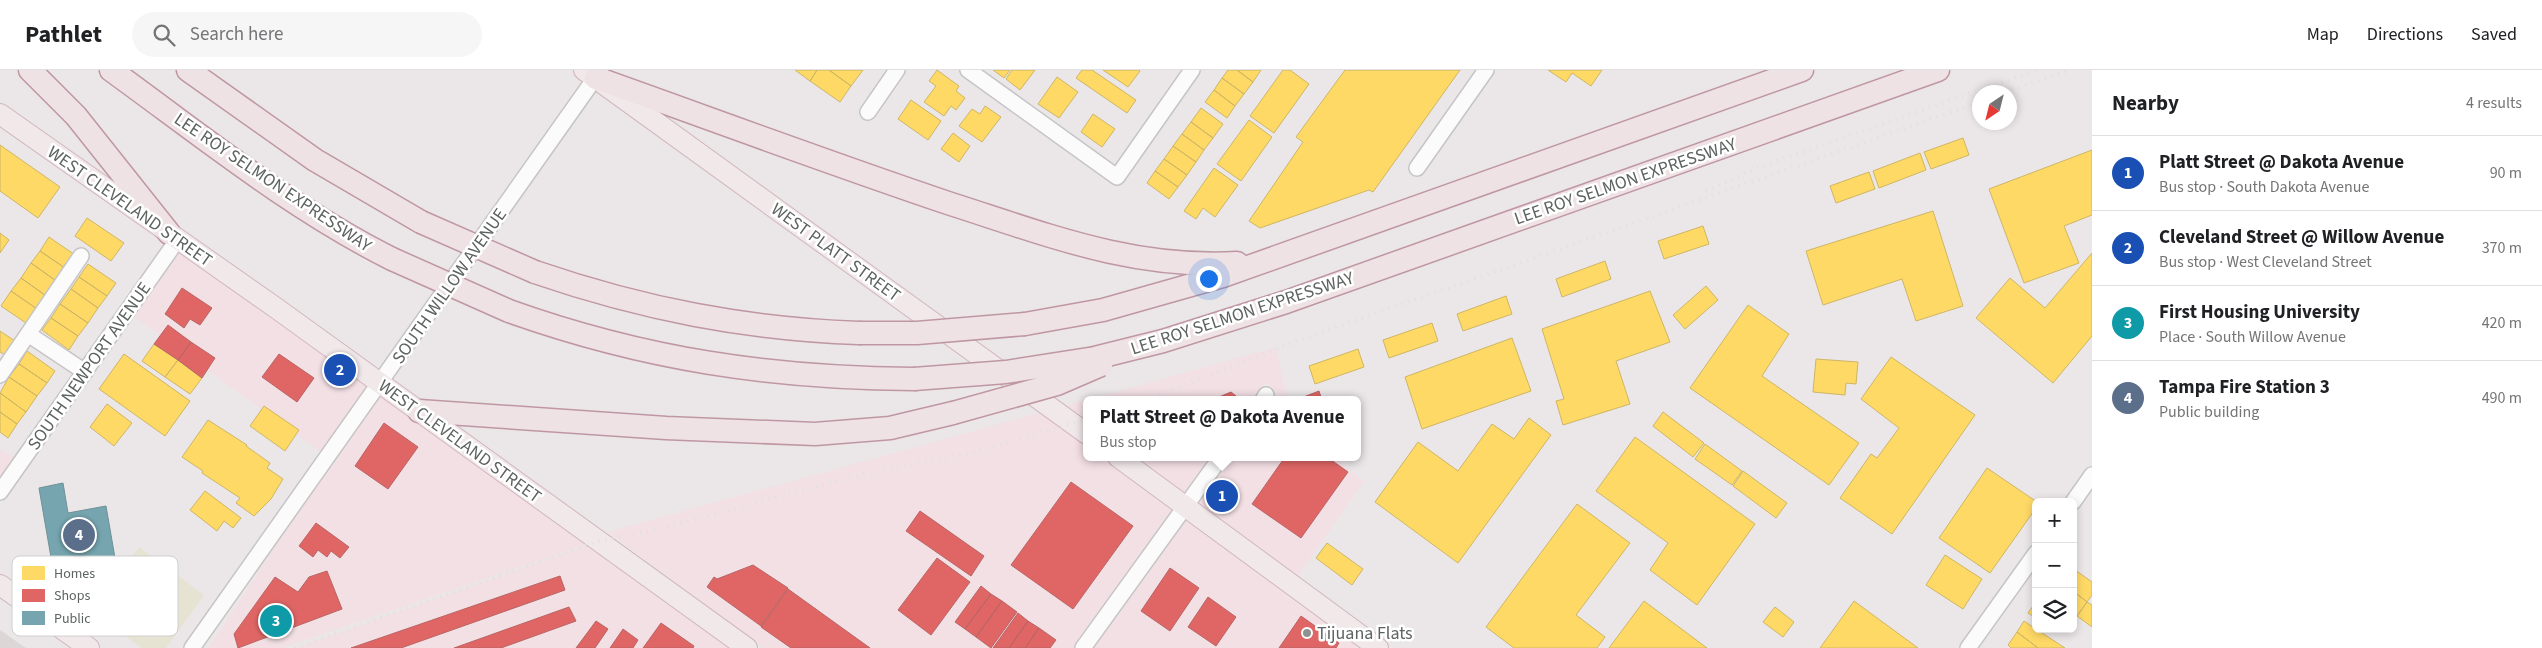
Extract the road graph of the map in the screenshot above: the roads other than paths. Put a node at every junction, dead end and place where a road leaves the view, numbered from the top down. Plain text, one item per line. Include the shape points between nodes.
1 (30, 70) edge
2 (111, 70) edge
3 (188, 70) edge
4 (898, 70) edge
5 (968, 70) edge
6 (1192, 70) edge
7 (1486, 70) edge
8 (1802, 70) edge
9 (1938, 70) edge
10 (594, 73) edge
11 (868, 112) dead end
12 (0, 114) edge
13 (1417, 168) dead end
14 (174, 236) junction
15 (81, 256) dead end
16 (1260, 262) junction
17 (28, 334) junction
18 (1099, 361) junction
19 (85, 372) junction
20 (0, 375) edge
21 (381, 383) junction
22 (419, 411) junction
23 (1083, 431) edge
24 (1123, 461) edge
25 (1218, 461) edge
26 (2089, 484) edge
27 (0, 492) edge
28 (2077, 498) edge
29 (1184, 507) junction
30 (2032, 559) edge
31 (0, 585) edge
32 (12, 593) edge
33 (72, 636) edge
34 (1371, 646) edge
35 (89, 648) edge
36 (192, 648) edge
37 (747, 648) edge
38 (1083, 648) edge
39 (1968, 648) edge

1 - 14 highway via 76,116
2 - 18 highway, LEE ROY SELMON EXPRESSWAY, bridge via 346,235 509,311 572,332 698,363 812,376 914,378
3 - 16 highway, bridge via 316,160 421,222 535,272 682,314 770,327 859,333 916,333 1025,324 1137,301
4 - 11 street
5 - 6 street via 1117,177
7 - 13 street
8 - 16 highway
9 - 18 highway, LEE ROY SELMON EXPRESSWAY via 1286,302
10 - 16 highway via 897,186 1086,247 1170,262
10 - 21 street, SOUTH WILLOW AVENUE
10 - 23 main road, WEST PLATT STREET
12 - 14 main road, WEST CLEVELAND STREET
14 - 19 street, SOUTH NEWPORT AVENUE
14 - 21 main road, WEST CLEVELAND STREET
15 - 17 street
17 - 19 street
17 - 20 street
18 - 22 highway, bridge via 1057,384 953,413 890,428 815,434 666,428
19 - 27 street, SOUTH NEWPORT AVENUE
21 - 22 main road, WEST CLEVELAND STREET
21 - 36 street, SOUTH WILLOW AVENUE
22 - 37 main road, WEST CLEVELAND STREET
24 - 29 main road
25 - 29 street
26 - 28 street
29 - 34 main road
29 - 38 street
30 - 39 street
31 - 32 main road
33 - 35 main road

